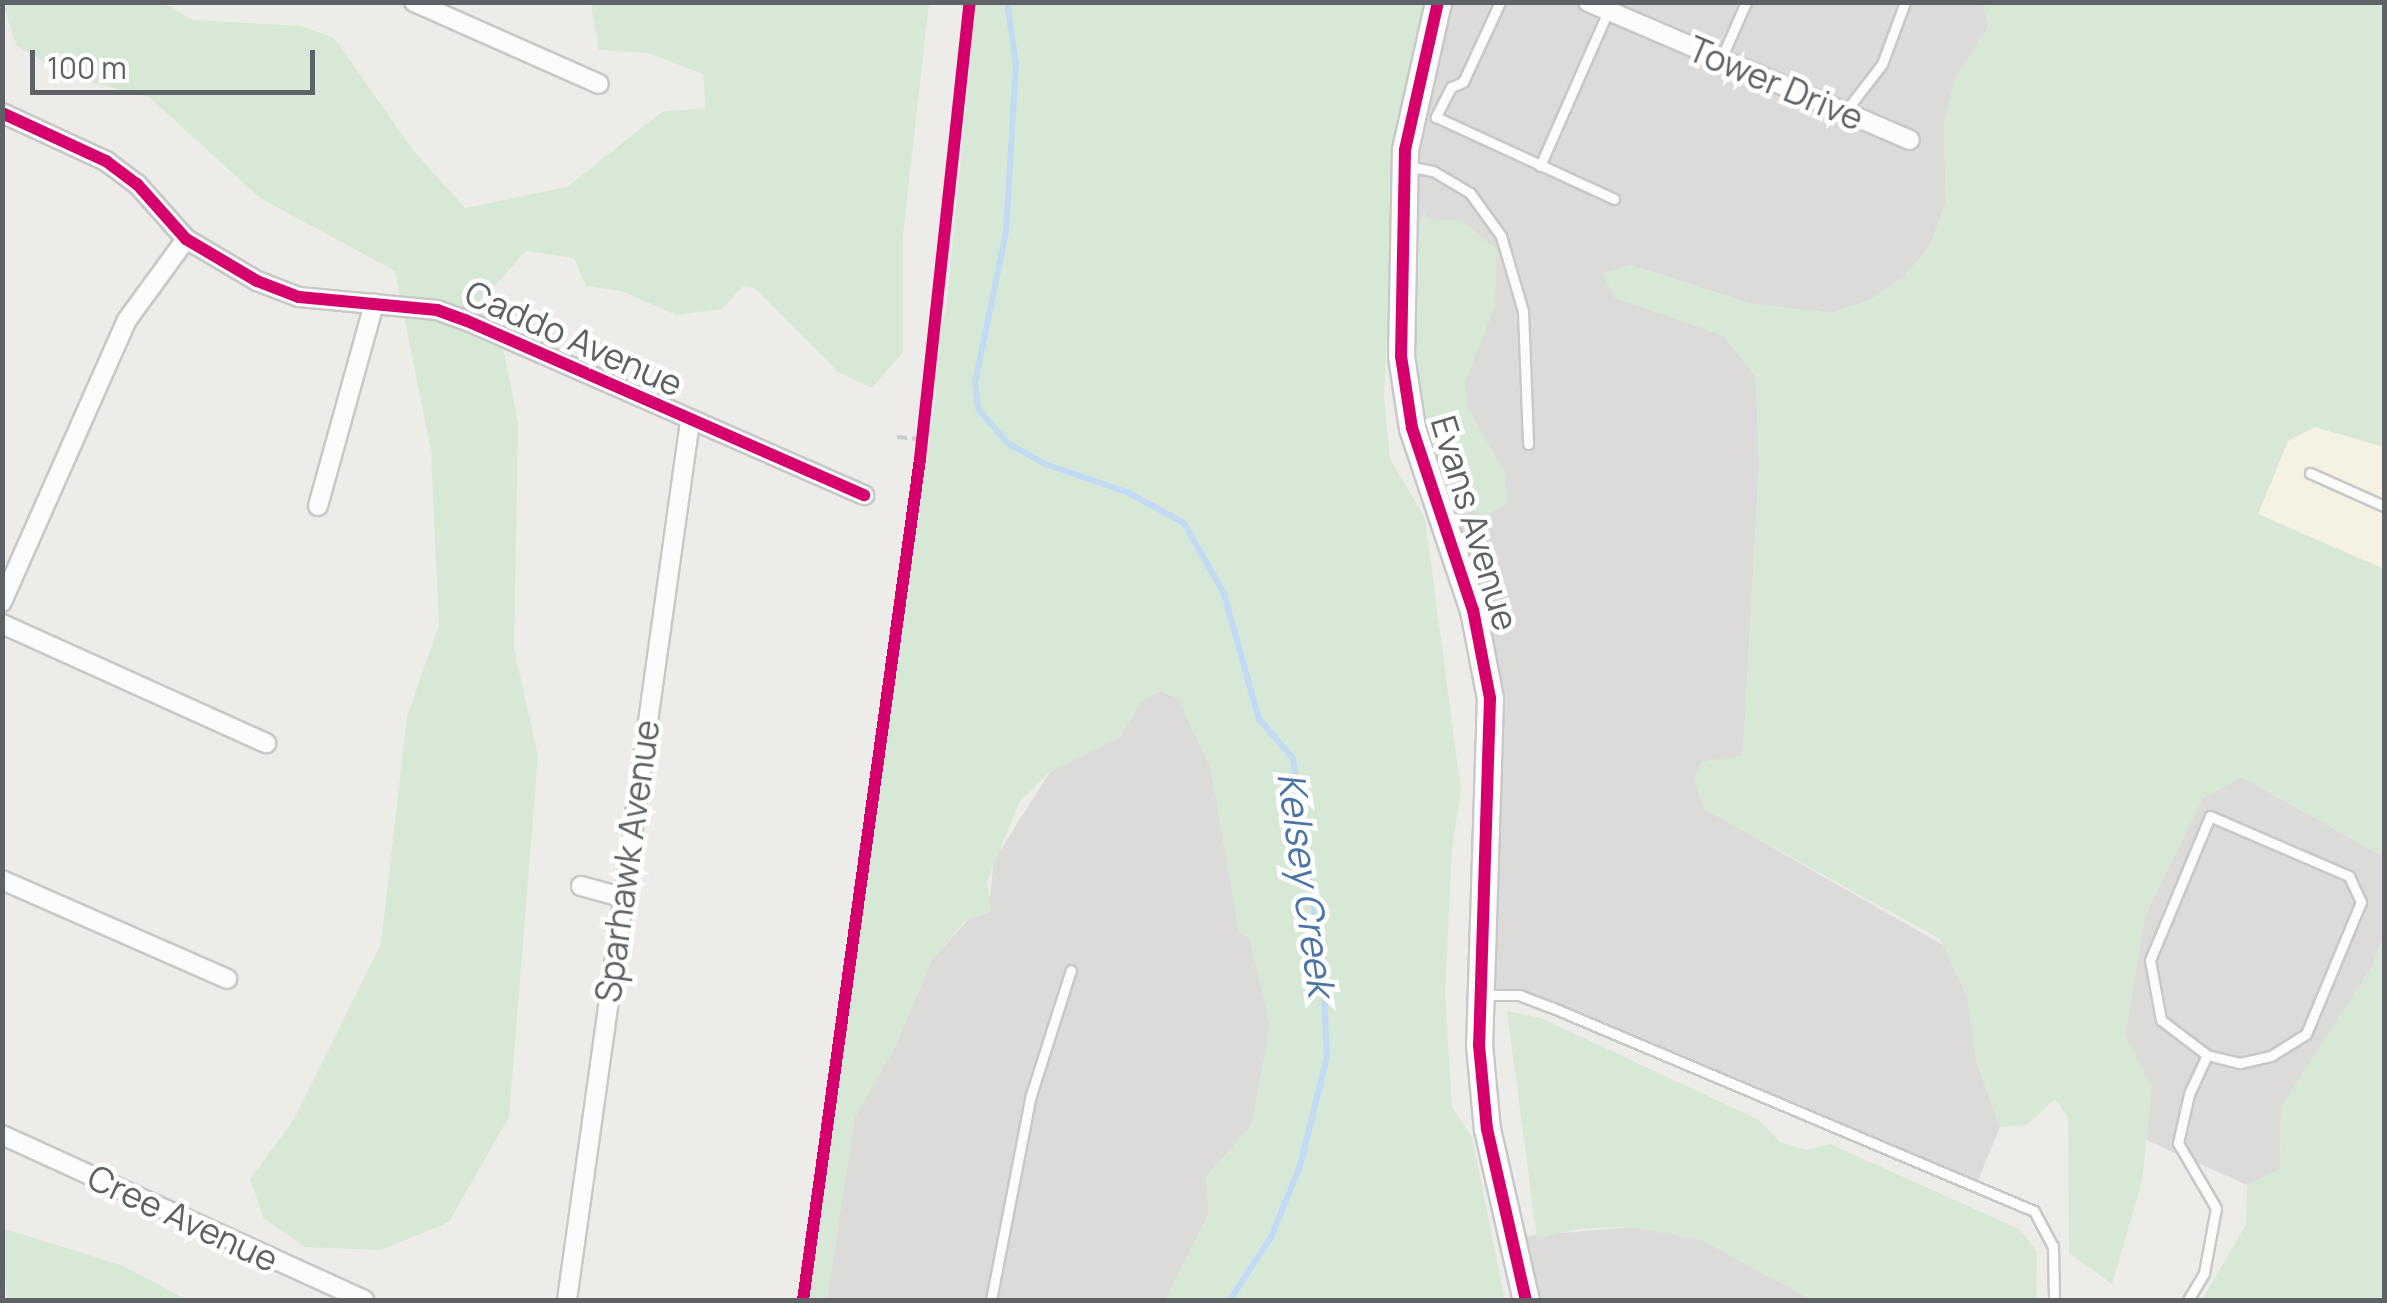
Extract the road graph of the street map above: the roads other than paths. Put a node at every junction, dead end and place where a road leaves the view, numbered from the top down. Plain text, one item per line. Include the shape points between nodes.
1 (414, 2) edge
2 (1438, 2) edge
3 (1500, 2) edge
4 (1588, 2) edge
5 (1746, 2) edge
6 (1905, 2) edge
7 (1608, 11) junction
8 (1721, 59) junction
9 (599, 84) dead end
10 (1845, 112) junction
11 (2, 113) edge
12 (1910, 140) dead end
13 (1404, 165) junction
14 (1540, 166) junction
15 (1614, 199) dead end
16 (186, 239) junction
17 (374, 304) junction
18 (690, 422) junction
19 (1528, 444) dead end
20 (2310, 473) dead end
21 (864, 495) dead end
22 (318, 506) dead end
23 (2384, 506) edge
24 (2, 602) edge
25 (2, 624) edge
26 (266, 744) dead end
27 (2, 880) edge
28 (581, 886) dead end
29 (621, 897) junction
30 (1071, 970) dead end
31 (227, 979) dead end
32 (1479, 995) junction
33 (2207, 1055) junction
34 (2, 1136) edge
35 (364, 1300) edge
36 (567, 1300) edge
37 (991, 1300) edge
38 (1526, 1300) edge
39 (2054, 1300) edge
40 (2188, 1300) edge

1 - 9 street
2 - 13 street, Evans Avenue via 1414,90
3 - 14 lane via 1463,82 1452,87 1436,117
4 - 7 street, Tower Drive
5 - 8 lane
6 - 10 lane via 1882,64
7 - 8 street, Tower Drive
7 - 14 lane
8 - 10 street, Tower Drive
10 - 12 street, Tower Drive
11 - 16 street, Caddo Avenue via 106,161 138,184
13 - 19 lane via 1470,193 1501,236 1522,310
13 - 32 street, Evans Avenue via 1404,390 1472,610 1490,698 1493,763
14 - 15 lane
16 - 17 street, Caddo Avenue via 244,275 299,296
16 - 24 street via 128,320
17 - 18 street, Caddo Avenue via 465,320
17 - 22 street
18 - 21 street, Caddo Avenue
18 - 29 street, Sparhawk Avenue
20 - 23 lane
25 - 26 street
27 - 31 street
28 - 29 street
29 - 36 street, Sparhawk Avenue
30 - 37 lane via 1032,1094
32 - 38 street, Evans Avenue via 1487,1128
32 - 39 lane via 1535,1001 2034,1211 2054,1246
33 - 33 lane via 2240,1063 2271,1056 2306,1034 2362,902 2349,876 2210,816 2150,960 2160,1020
33 - 40 lane via 2179,1120 2178,1143 2216,1208 2204,1273
34 - 35 street, Cree Avenue

